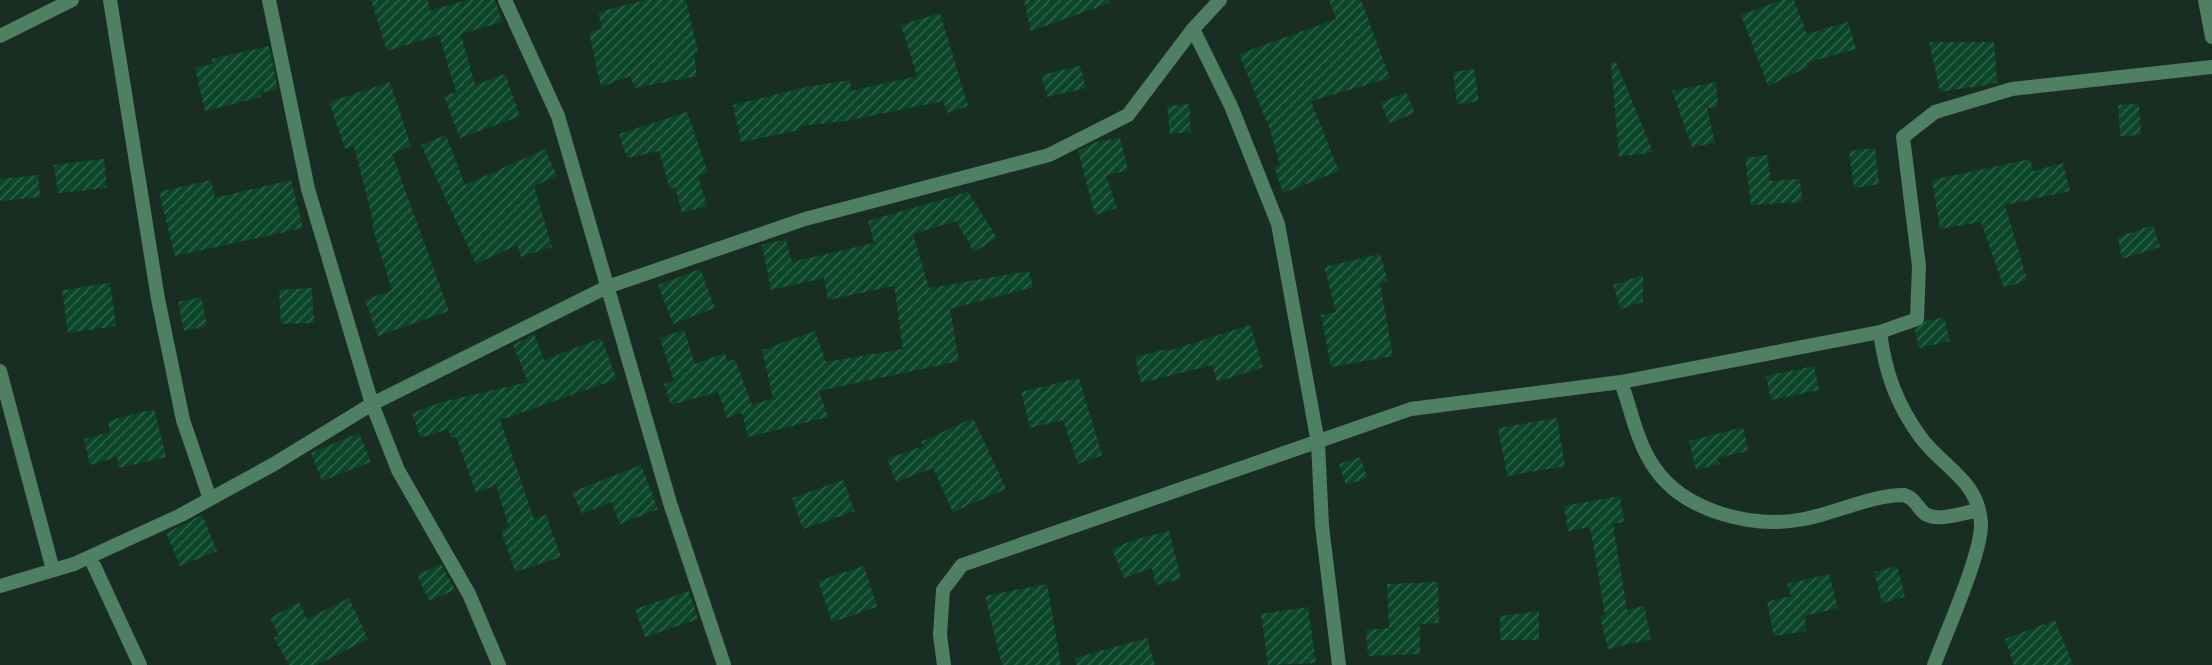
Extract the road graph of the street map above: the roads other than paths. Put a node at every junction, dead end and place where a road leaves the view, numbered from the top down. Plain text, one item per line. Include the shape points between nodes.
1 (72, 0) edge
2 (110, 0) edge
3 (269, 0) edge
4 (505, 0) edge
5 (2204, 0) edge
6 (1218, 1) edge
7 (1193, 29) junction
8 (0, 37) edge
9 (2212, 37) edge
10 (2212, 68) edge
11 (607, 287) junction
12 (1880, 332) junction
13 (0, 371) edge
14 (1621, 382) junction
15 (372, 404) junction
16 (1318, 443) junction
17 (210, 499) junction
18 (1979, 510) junction
19 (90, 557) junction
20 (52, 570) junction
21 (0, 586) edge
22 (139, 665) edge
23 (499, 665) edge
24 (724, 665) edge
25 (944, 665) edge
26 (1339, 665) edge
27 (1934, 665) edge

1 - 8 street
2 - 17 street via 161,312 183,420
3 - 15 street via 308,189
4 - 11 street via 558,116
5 - 9 street
6 - 7 street
7 - 11 street via 1128,116 1049,155 805,219
7 - 16 street via 1231,106 1278,224
10 - 12 street via 2012,89 1935,112 1903,137 1919,265 1917,319
11 - 15 street
11 - 24 street via 670,503
12 - 14 street
12 - 18 street via 1888,378 1909,422 1942,461 1963,477
13 - 20 street
14 - 16 street via 1411,410
14 - 18 street via 1653,466 1676,492 1702,507 1748,519 1802,520 1904,495 1932,517
15 - 17 street
15 - 23 street via 398,470 469,594
16 - 25 street via 962,565 943,590 940,635
16 - 26 street via 1322,526
17 - 19 street
18 - 27 street via 1979,542
19 - 20 street
19 - 22 street
20 - 21 street

